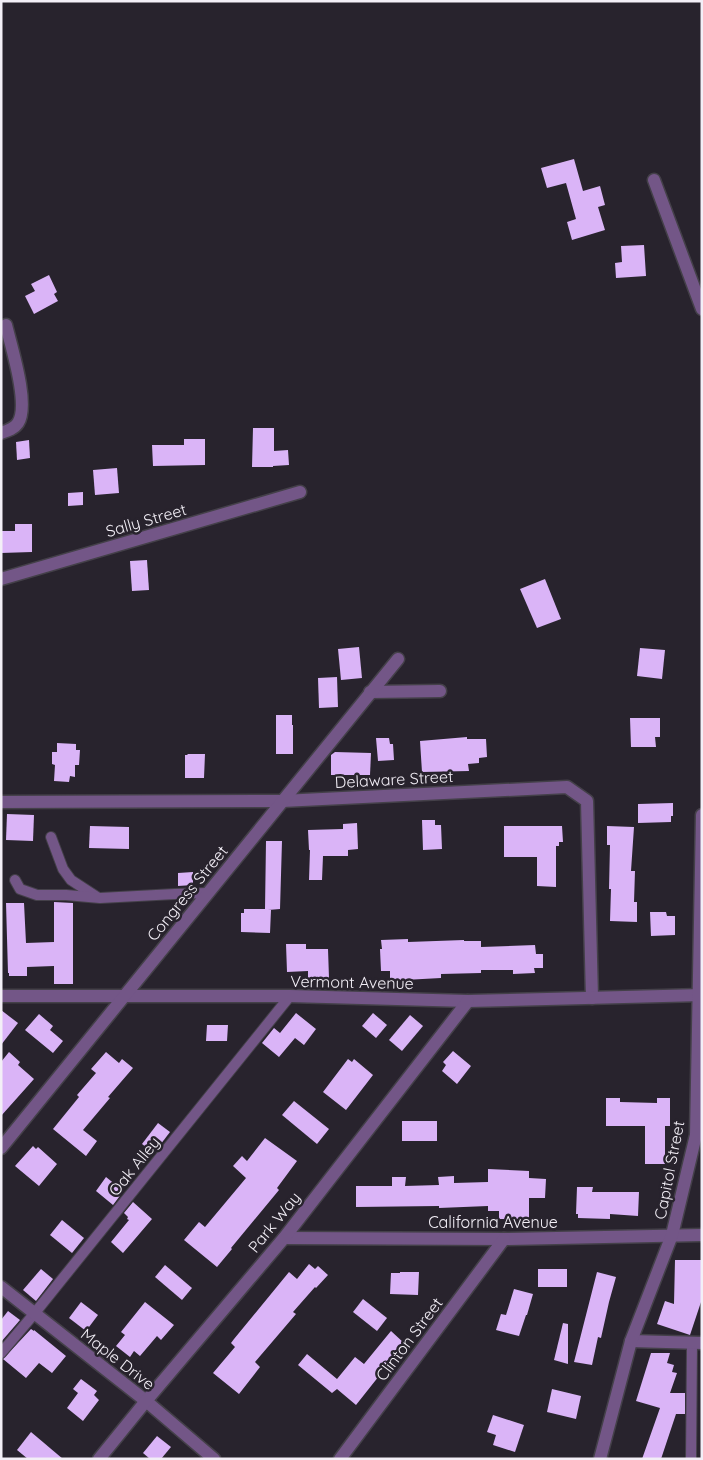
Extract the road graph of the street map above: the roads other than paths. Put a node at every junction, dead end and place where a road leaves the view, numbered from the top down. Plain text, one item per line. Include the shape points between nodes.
1 (654, 180) dead end
2 (702, 309) edge
3 (6, 325) dead end
4 (1, 433) edge
5 (300, 492) dead end
6 (1, 579) edge
7 (398, 659) dead end
8 (440, 691) dead end
9 (370, 692) junction
10 (282, 801) junction
11 (1, 802) edge
12 (702, 815) edge
13 (51, 837) dead end
14 (15, 880) dead end
15 (207, 894) junction
16 (98, 898) junction
17 (700, 995) edge
18 (1, 996) edge
19 (124, 996) junction
20 (290, 996) junction
21 (592, 998) junction
22 (468, 1001) junction
23 (1, 1148) edge
24 (672, 1235) junction
25 (702, 1235) edge
26 (284, 1238) junction
27 (504, 1239) junction
28 (1, 1287) edge
29 (34, 1314) junction
30 (631, 1341) junction
31 (697, 1343) edge
32 (1, 1353) edge
33 (146, 1401) junction
34 (99, 1459) edge
35 (214, 1459) edge
36 (340, 1459) edge
37 (600, 1459) edge
38 (691, 1459) edge

1 - 2 street
3 - 4 street via 21,391 22,410 18,423
5 - 6 street, Sally Street
7 - 9 street, Congress Street
8 - 9 street
9 - 10 street, Congress Street
10 - 11 street, Delaware Street
10 - 15 street, Congress Street
10 - 21 street, Delaware Street via 567,787 588,802
12 - 17 street, Capitol Street
13 - 16 lane via 63,869 71,880
14 - 16 lane via 20,889 37,895
15 - 16 lane
15 - 19 street, Congress Street
17 - 21 street, Vermont Avenue
17 - 24 street, Capitol Street via 696,1135
18 - 19 street, Vermont Avenue
19 - 20 street, Vermont Avenue
19 - 23 street, Congress Street
20 - 22 street, Vermont Avenue
20 - 29 lane, Oak Alley
21 - 22 street, Vermont Avenue
22 - 26 street, Park Way
24 - 25 street, California Avenue
24 - 27 street, California Avenue
24 - 30 street, Capitol Street
26 - 27 street, California Avenue
26 - 33 street, Park Way
27 - 36 street, Clinton Street
28 - 29 street, Maple Drive
29 - 32 lane, Oak Alley
29 - 33 street, Maple Drive
30 - 31 street
30 - 37 street, Capitol Street
31 - 38 lane
33 - 34 street, Park Way
33 - 35 street, Maple Drive

